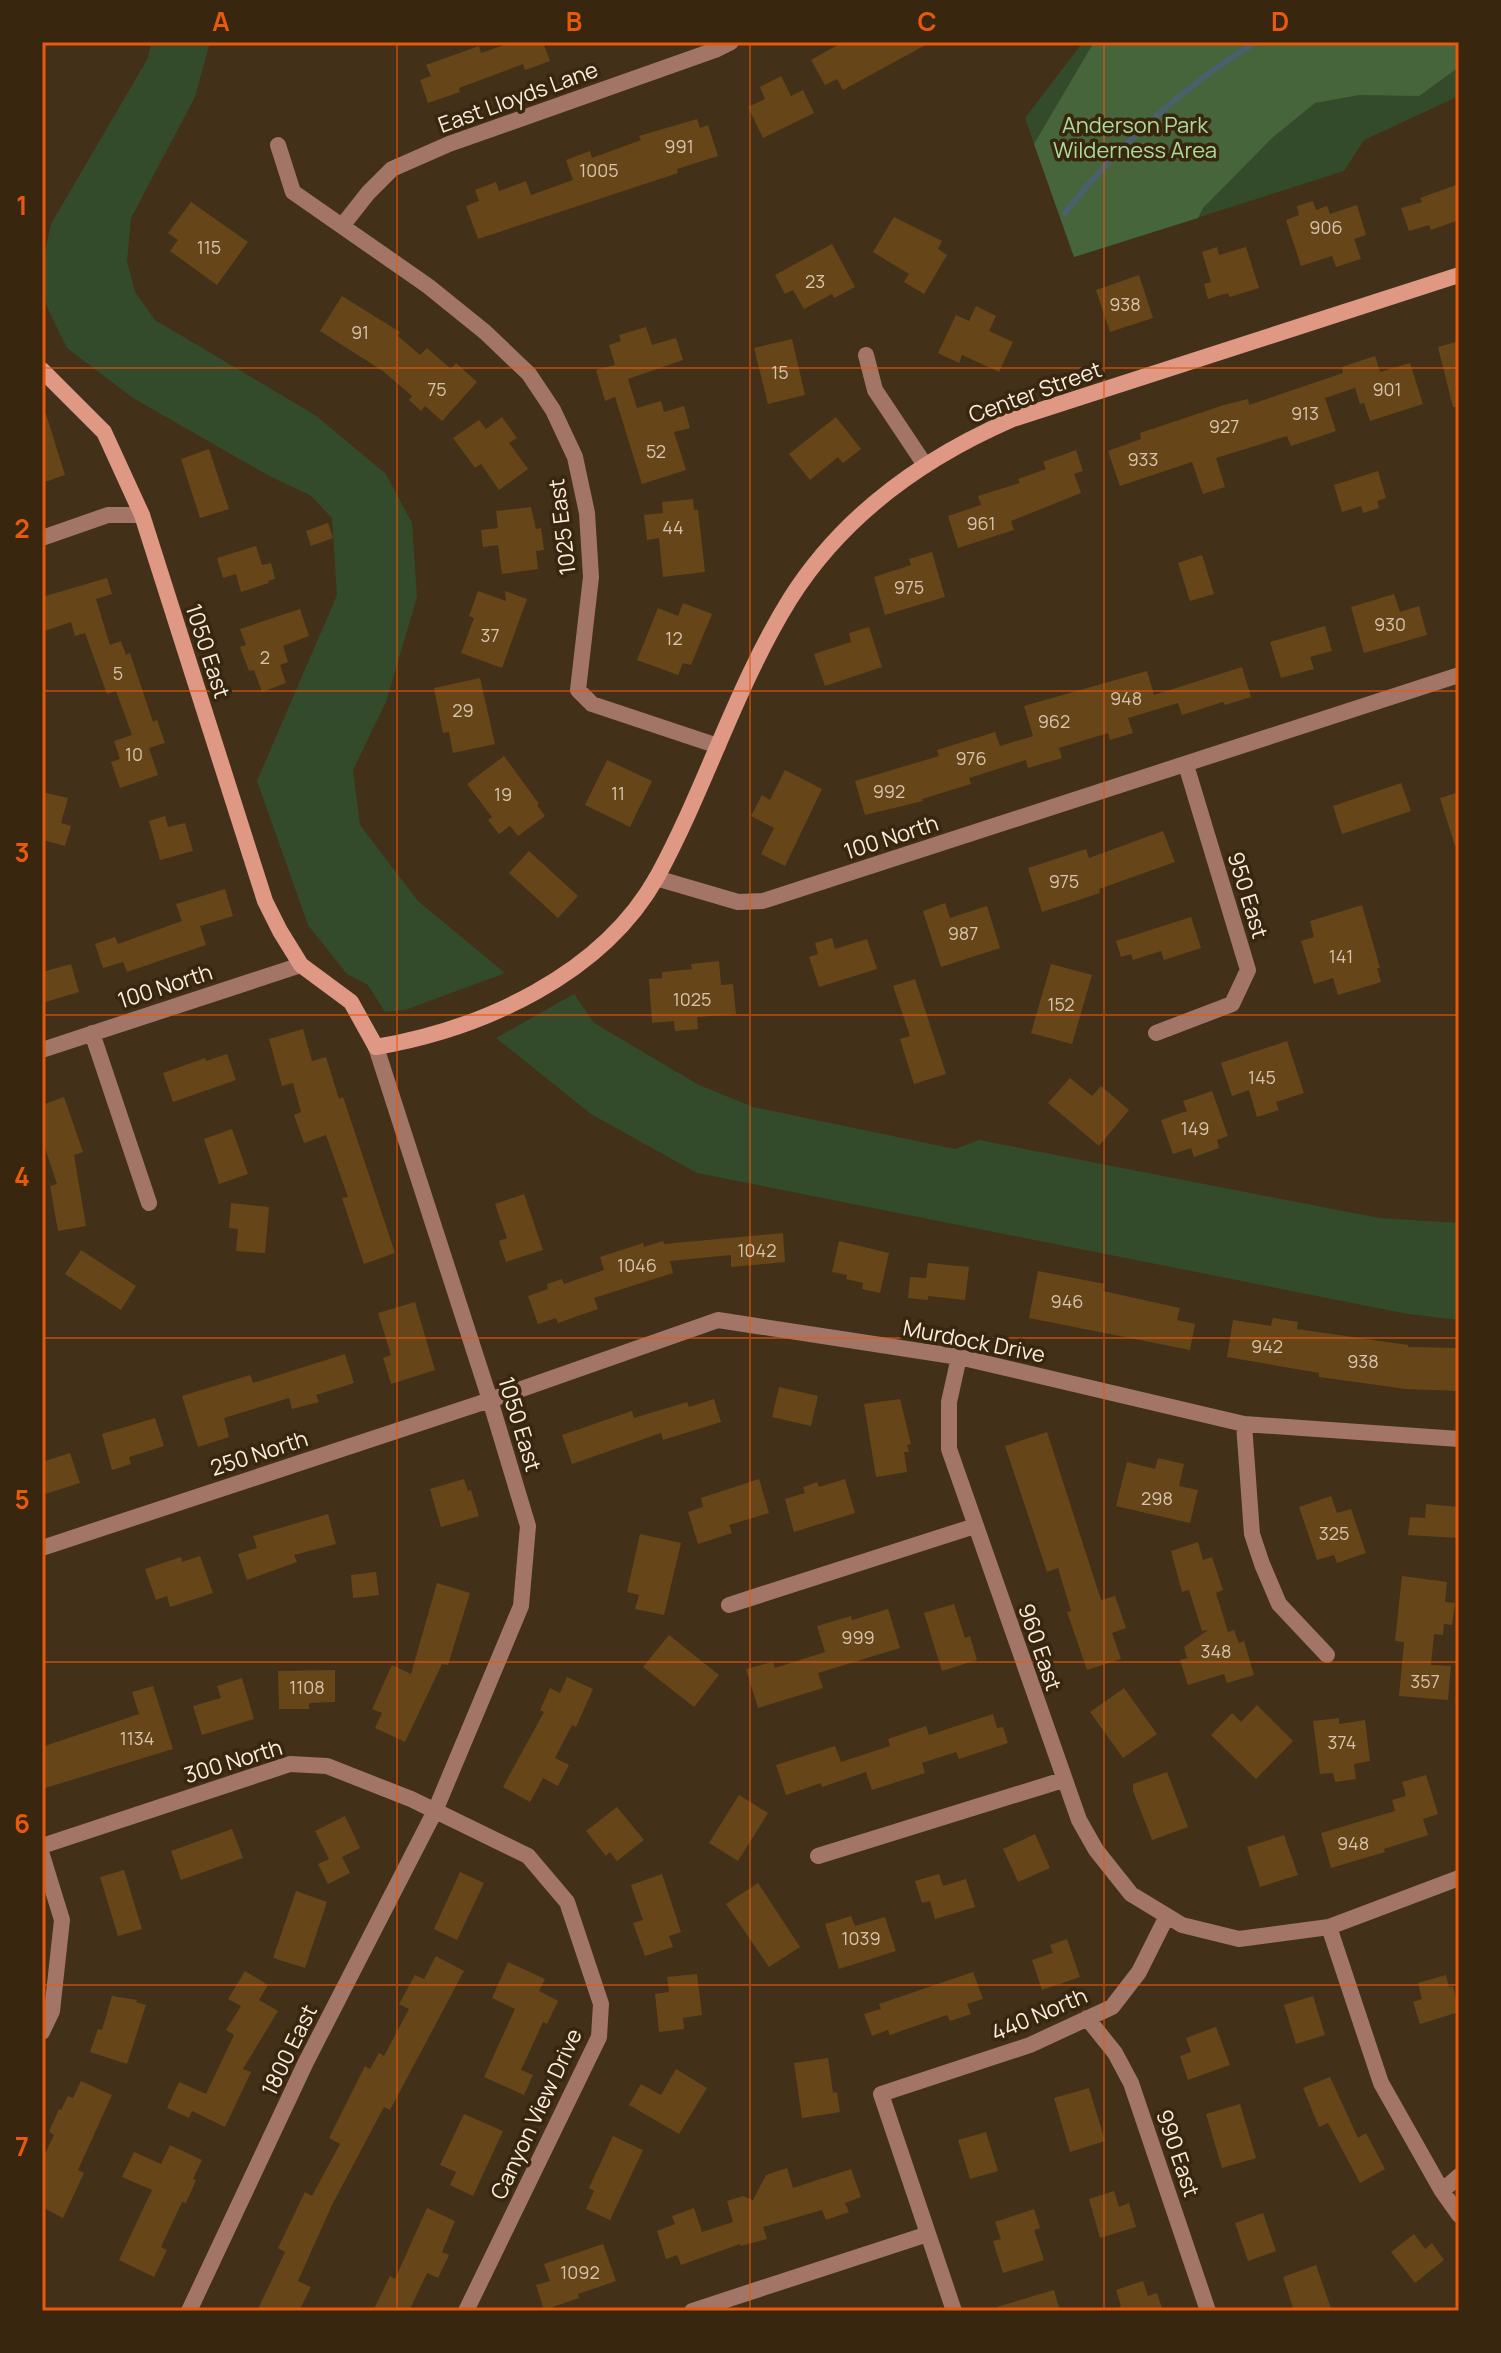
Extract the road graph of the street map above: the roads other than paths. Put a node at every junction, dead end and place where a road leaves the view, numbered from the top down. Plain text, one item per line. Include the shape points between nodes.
1 (731, 42) edge
2 (713, 46) edge
3 (278, 145) dead end
4 (342, 226) junction
5 (1459, 275) edge
6 (866, 355) dead end
7 (42, 370) edge
8 (925, 465) junction
9 (142, 515) junction
10 (42, 538) edge
11 (1459, 675) edge
12 (718, 746) junction
13 (1186, 765) junction
14 (656, 878) junction
15 (301, 965) junction
16 (92, 1033) junction
17 (1156, 1033) dead end
18 (376, 1047) junction
19 (42, 1050) edge
20 (149, 1203) dead end
21 (959, 1357) junction
22 (490, 1400) junction
23 (1244, 1424) junction
24 (1459, 1439) edge
25 (975, 1526) junction
26 (42, 1548) edge
27 (729, 1605) dead end
28 (1327, 1655) dead end
29 (1063, 1780) junction
30 (435, 1811) junction
31 (42, 1846) edge
32 (42, 1855) edge
33 (818, 1856) dead end
34 (1459, 1878) edge
35 (1167, 1916) junction
36 (1329, 1927) junction
37 (1087, 2018) junction
38 (42, 2032) edge
39 (1459, 2176) edge
40 (1442, 2191) junction
41 (1459, 2215) edge
42 (928, 2234) junction
43 (698, 2310) edge
44 (189, 2311) edge
45 (466, 2311) edge
46 (954, 2311) edge
47 (1208, 2311) edge

1 - 2 street, East Lloyds Lane
2 - 4 street, East Lloyds Lane via 392,169
3 - 4 street, 1025 East via 293,192
4 - 12 street, 1025 East via 485,332 529,374 553,410 575,457 587,513 591,577 578,690 592,704
5 - 8 street, Center Street via 1013,419
6 - 8 street via 875,390
7 - 9 street, 1050 East via 104,432
8 - 12 street, Center Street via 864,510 809,573 759,653
9 - 10 street via 108,515
9 - 15 street, 1050 East via 265,901
11 - 13 street, 100 North
12 - 14 street, Center Street
13 - 14 street, 100 North via 763,901 738,902
13 - 17 street, 950 East via 1248,970 1232,1004
14 - 18 street via 617,930 559,978 494,1013
15 - 16 street, 100 North
15 - 18 street via 351,1002
16 - 19 street, 100 North
16 - 20 street
18 - 22 street, 1050 East
21 - 22 street, Murdock Drive via 718,1320
21 - 23 street, Murdock Drive
21 - 25 street, 960 East via 949,1402 949,1449
22 - 26 street, 250 North
22 - 30 street, 1050 East via 528,1526 521,1606
23 - 24 street, Murdock Drive
23 - 28 street via 1250,1521 1262,1564 1279,1604
25 - 27 street
25 - 29 street, 960 East
29 - 33 street
29 - 35 street, 960 East via 1096,1850 1131,1894
30 - 31 street, 300 North via 327,1766 290,1764
30 - 44 street, 1800 East via 306,2062
30 - 45 street, Canyon View Drive via 528,1856 567,1902 601,2004 599,2037
32 - 38 street via 62,1920 52,2011
34 - 36 street, 960 East
35 - 36 street, 960 East via 1182,1925 1239,1939
35 - 37 street, 440 North via 1139,1972 1112,2007
36 - 40 street via 1381,2083
37 - 42 street, 440 North via 1030,2045 881,2094
37 - 47 street, 990 East via 1131,2083
39 - 40 street
40 - 41 street
42 - 43 street
42 - 46 street

